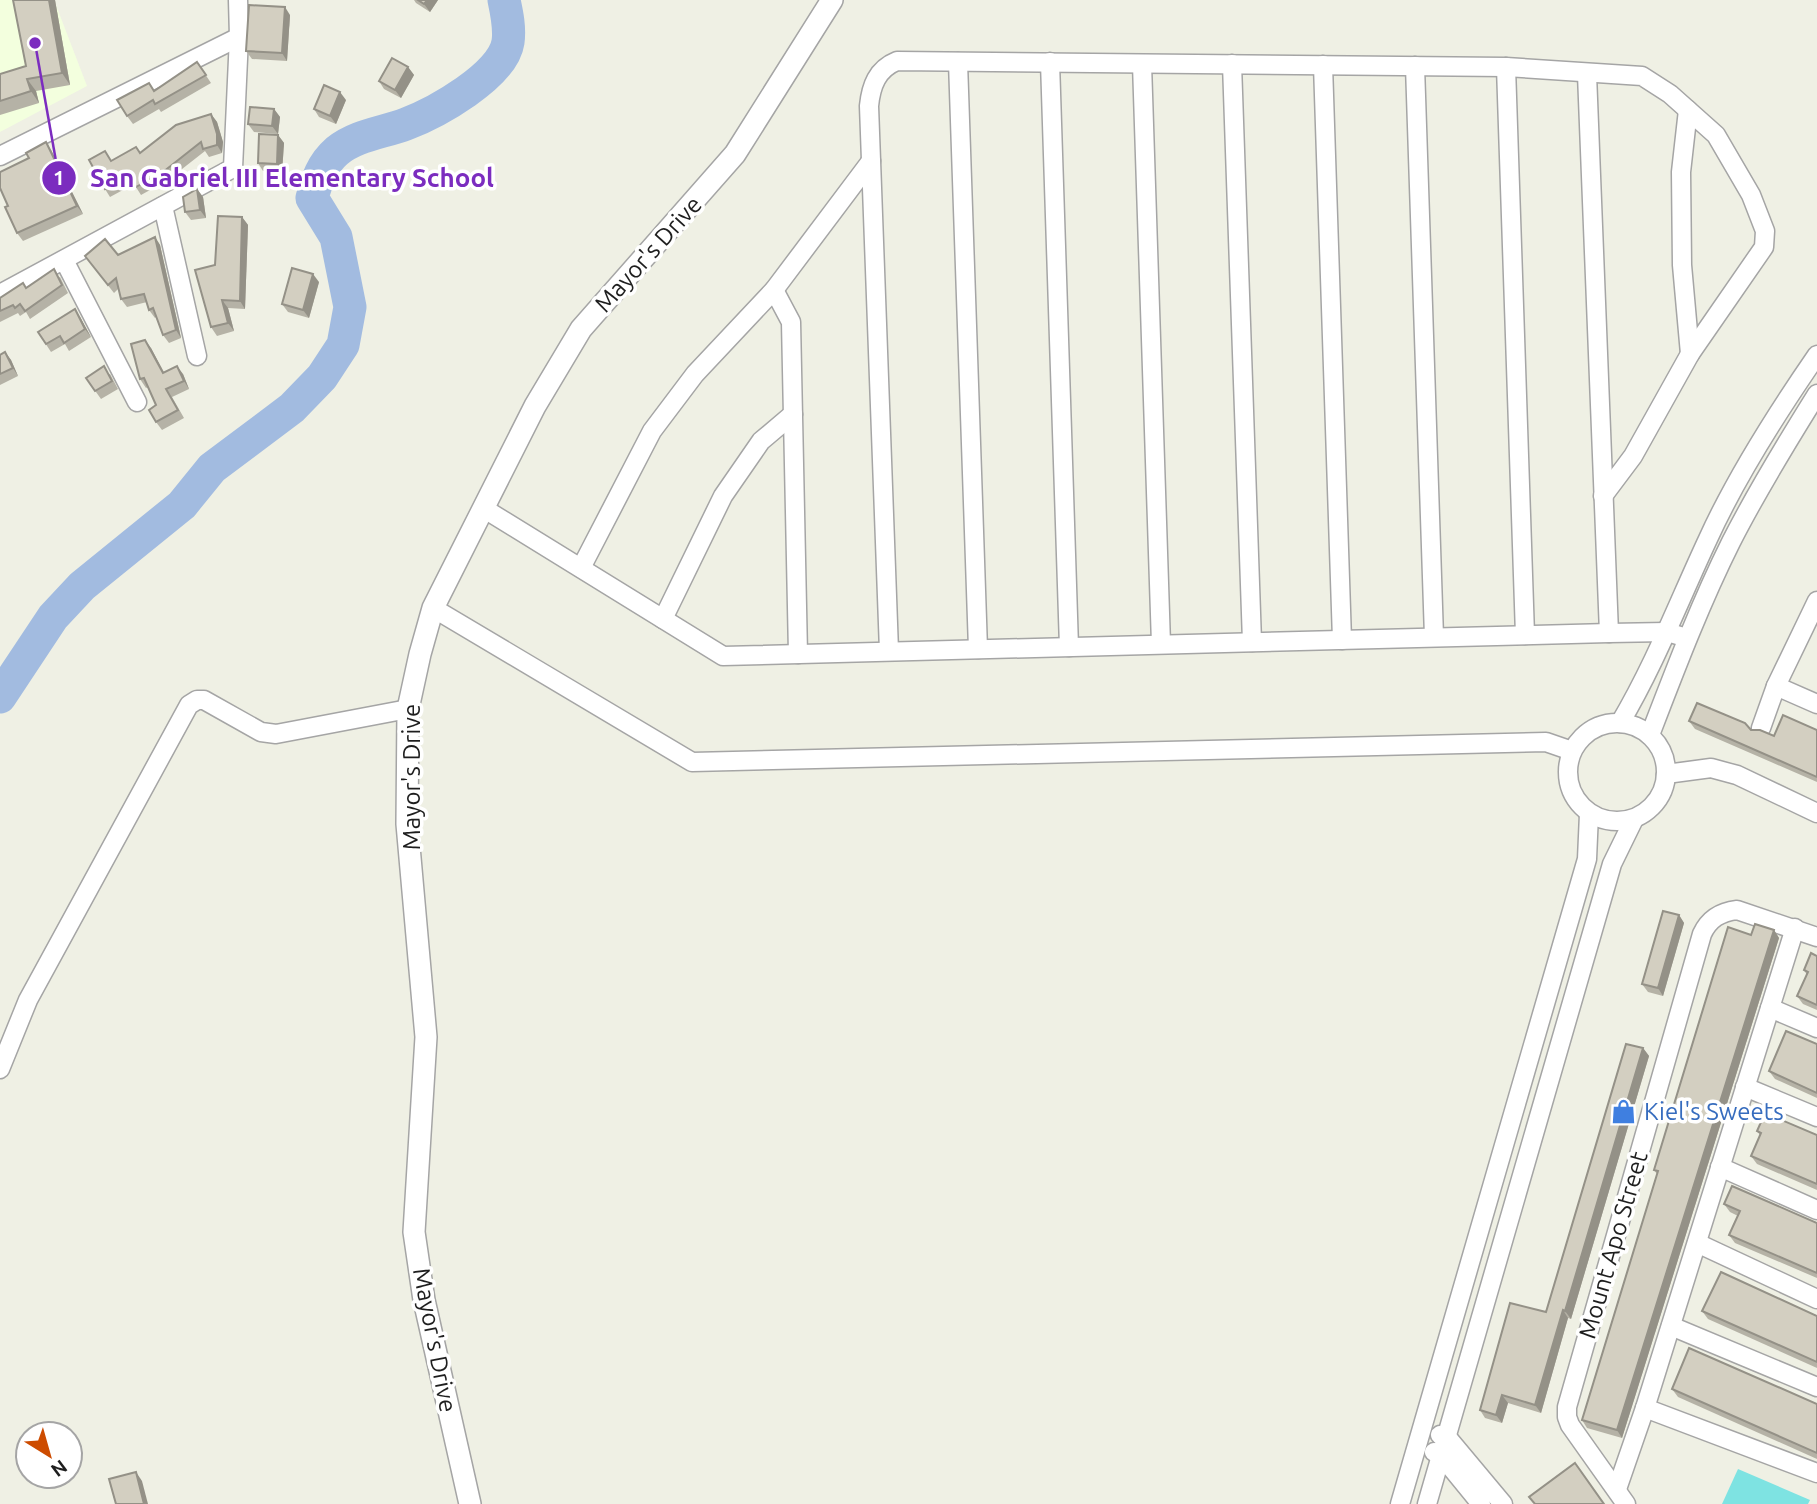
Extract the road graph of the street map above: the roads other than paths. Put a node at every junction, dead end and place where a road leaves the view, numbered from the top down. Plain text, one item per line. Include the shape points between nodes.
1 (239, 0) edge
2 (832, 0) edge
3 (239, 37) junction
4 (958, 62) junction
5 (1050, 62) junction
6 (1142, 64) junction
7 (1232, 64) junction
8 (1323, 65) junction
9 (1415, 66) junction
10 (1506, 67) junction
11 (1587, 74) junction
12 (1688, 110) junction
13 (0, 156) edge
14 (871, 161) junction
15 (163, 206) junction
16 (64, 260) junction
17 (774, 290) junction
18 (0, 294) edge
19 (1690, 354) junction
20 (1817, 355) edge
21 (197, 356) dead end
22 (1817, 394) edge
23 (137, 402) dead end
24 (793, 414) junction
25 (1604, 496) junction
26 (483, 508) junction
27 (581, 568) junction
28 (1817, 601) edge
29 (433, 608) junction
30 (663, 619) junction
31 (1667, 632) junction
32 (1609, 633) junction
33 (1524, 635) junction
34 (1434, 637) junction
35 (1687, 638) junction
36 (1342, 640) junction
37 (1252, 642) junction
38 (1161, 644) junction
39 (1069, 647) junction
40 (978, 649) junction
41 (889, 652) junction
42 (798, 654) junction
43 (1776, 686) junction
44 (1817, 704) edge
45 (408, 709) junction
46 (1620, 723) junction
47 (1761, 728) edge
48 (1650, 735) junction
49 (1572, 751) junction
50 (1667, 774) junction
51 (1817, 813) edge
52 (1588, 814) junction
53 (1634, 819) junction
54 (1795, 928) junction
55 (1817, 937) edge
56 (1770, 1008) junction
57 (1817, 1028) edge
58 (0, 1069) edge
59 (1745, 1087) junction
60 (1817, 1117) edge
61 (1720, 1167) junction
62 (1817, 1210) edge
63 (1696, 1243) junction
64 (1817, 1299) edge
65 (1671, 1326) junction
66 (1817, 1387) edge
67 (1645, 1408) junction
68 (1420, 1436) junction
69 (1447, 1437) junction
70 (1441, 1455) junction
71 (1817, 1474) edge
72 (1621, 1497) edge
73 (470, 1504) edge
74 (1400, 1504) edge
75 (1427, 1504) edge
76 (1481, 1504) edge
77 (1503, 1504) edge

1 - 3 street
2 - 26 street, Mayor's Drive via 735,154 581,329
3 - 13 street
3 - 15 street via 233,168
4 - 5 street
4 - 14 street via 897,61 879,74 869,106
4 - 40 street
5 - 6 street
5 - 39 street
6 - 7 street
6 - 38 street
7 - 8 street
7 - 37 street
8 - 9 street
8 - 36 street
9 - 10 street
9 - 34 street
10 - 11 street
10 - 33 street
11 - 12 street via 1642,76
11 - 25 street
12 - 19 street via 1681,172 1682,265
12 - 19 street via 1716,135 1751,195 1765,231 1764,247
14 - 17 street
14 - 41 street
15 - 16 street
15 - 21 street
16 - 18 street
16 - 23 street
17 - 24 street via 791,322
17 - 27 street via 695,374 652,431
19 - 25 street via 1633,456
20 - 31 street via 1716,524
22 - 35 street via 1736,532
24 - 30 street via 761,441 723,496
24 - 42 street
25 - 32 street
26 - 27 street
26 - 29 street, Mayor's Drive
27 - 30 street
28 - 43 street
29 - 45 street, Mayor's Drive
29 - 49 street via 692,762 1546,742
30 - 42 street via 723,656
31 - 32 street
31 - 35 street
31 - 46 street
32 - 33 street
33 - 34 street
34 - 36 street
35 - 48 street
36 - 37 street
37 - 38 street
38 - 39 street
39 - 40 street
40 - 41 street
41 - 42 street
43 - 44 street
43 - 47 street
45 - 58 street via 276,734 261,732 204,700 189,705 28,1000
45 - 73 street, Mayor's Drive via 407,824 426,1037 414,1232 424,1300
46 - 48 street
46 - 49 street via 1589,731
48 - 50 street via 1665,759
49 - 52 street via 1569,788
50 - 51 street via 1711,768 1737,775
50 - 53 street via 1657,801
52 - 53 street via 1619,822
52 - 68 street via 1587,859
53 - 69 street via 1612,864
54 - 55 street
54 - 56 street
54 - 72 street, Mount Apo Street via 1737,910 1716,916 1702,934 1570,1396 1567,1417 1575,1433
56 - 57 street
56 - 59 street
59 - 60 street
59 - 61 street
61 - 62 street
61 - 63 street
63 - 64 street
63 - 65 street
65 - 66 street
65 - 67 street
67 - 71 street
67 - 72 street
68 - 69 street
68 - 70 street
68 - 74 street
69 - 70 street
69 - 77 street
70 - 75 street
70 - 76 street

